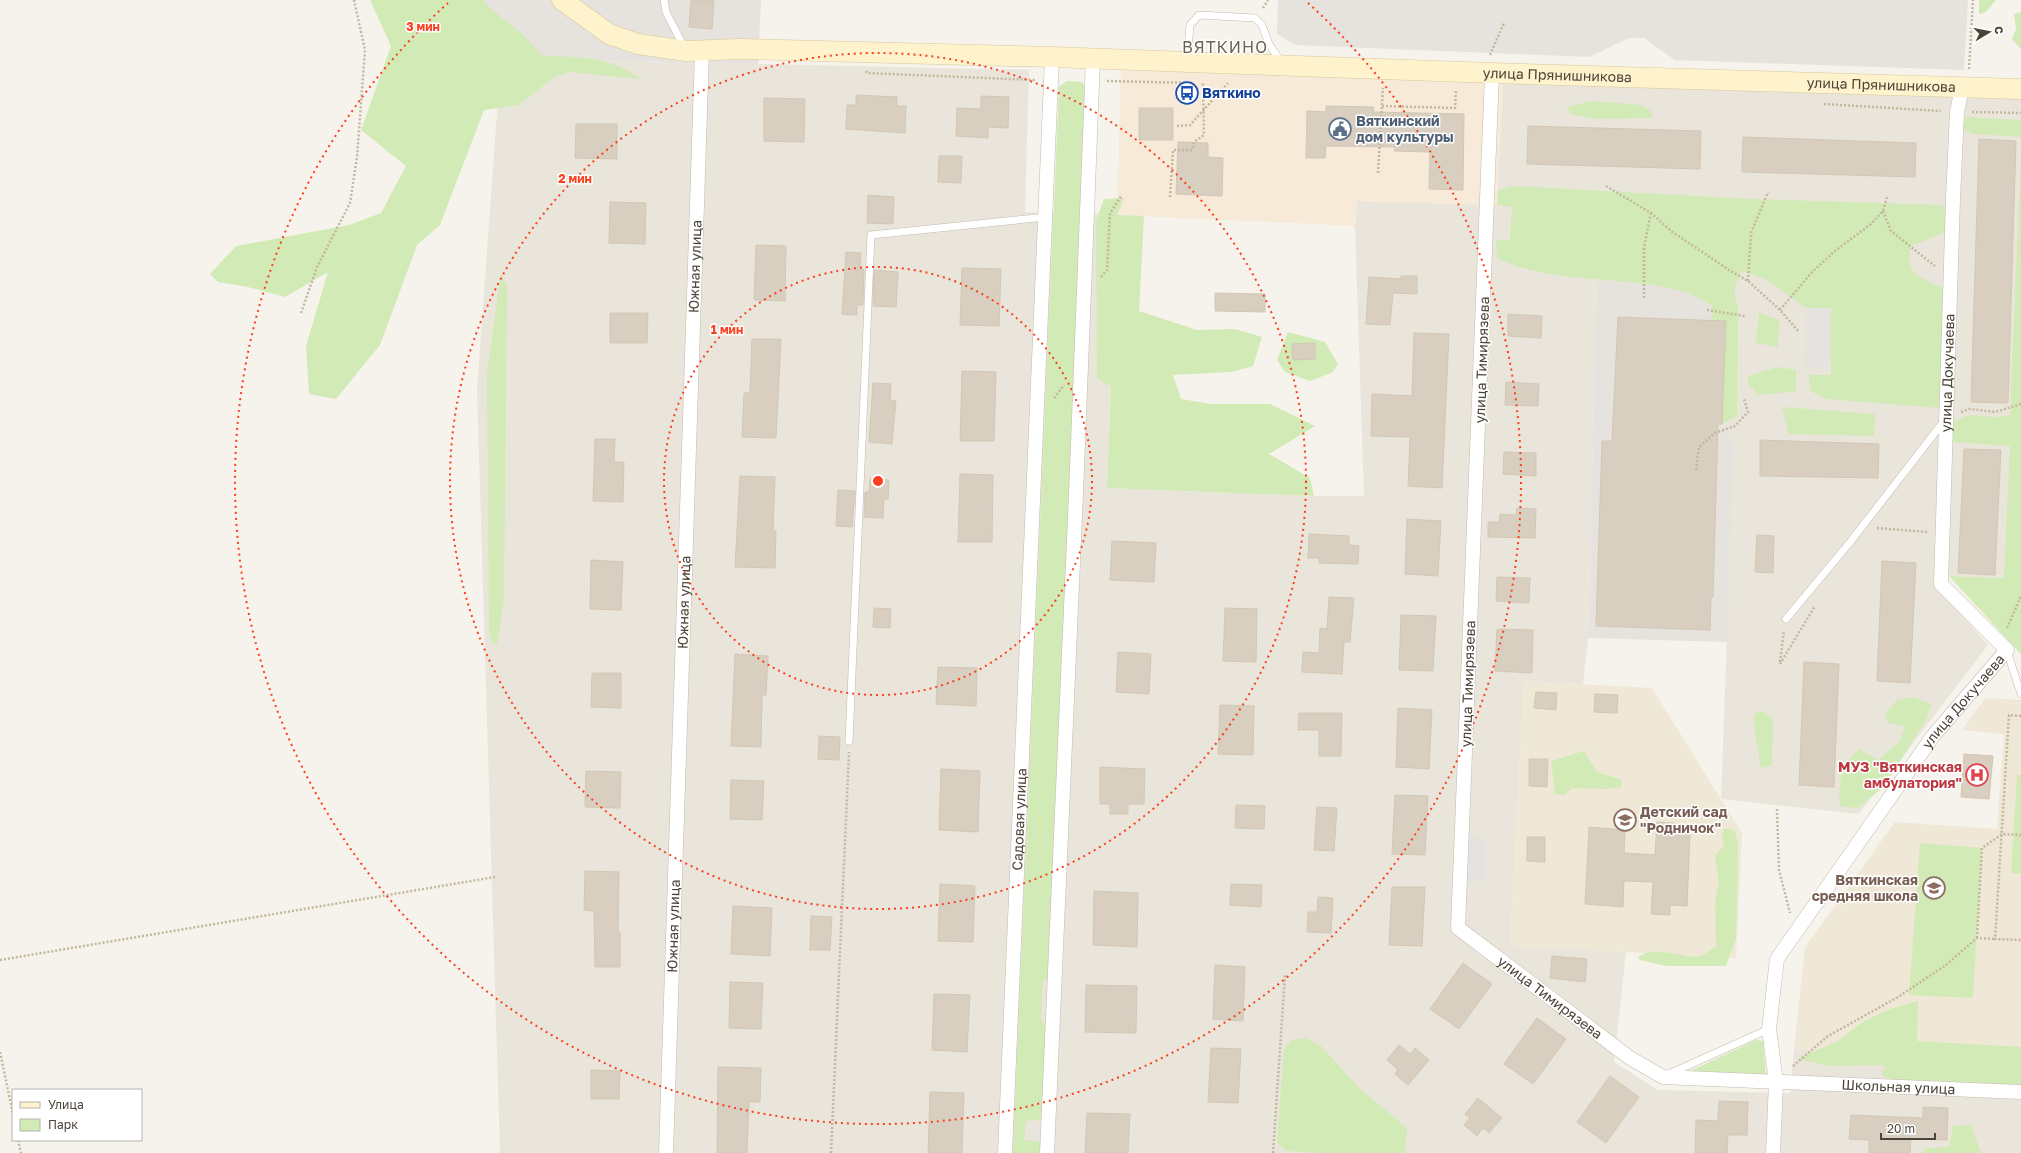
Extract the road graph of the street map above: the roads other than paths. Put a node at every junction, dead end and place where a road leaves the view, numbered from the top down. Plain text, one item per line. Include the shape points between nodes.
1 (562, 0) edge
2 (664, 0) edge
3 (694, 51) junction
4 (1052, 57) junction
5 (1093, 60) junction
6 (1187, 62) junction
7 (1284, 65) junction
8 (1489, 73) junction
9 (1962, 88) junction
10 (2021, 89) edge
11 (1046, 217) junction
12 (1948, 417) junction
13 (1786, 619) road end
14 (2003, 647) junction
15 (2021, 694) edge
16 (849, 741) road end
17 (1769, 1029) junction
18 (1663, 1077) junction
19 (1776, 1082) junction
20 (2021, 1092) edge
21 (666, 1153) edge
22 (1005, 1153) edge
23 (1047, 1153) edge
24 (1773, 1153) edge

1 - 3 street, улица Прянишникова via 609,34 638,44
2 - 3 lane via 666,12
3 - 4 street, улица Прянишникова via 740,49
3 - 21 street, Южная улица
4 - 5 street, улица Прянишникова
4 - 11 street, Садовая улица
5 - 6 street, улица Прянишникова
5 - 23 street
6 - 7 street, улица Прянишникова
6 - 7 lane via 1190,25 1199,15 1255,18 1262,25 1269,44
7 - 8 street, улица Прянишникова
8 - 9 street, улица Прянишникова
8 - 18 street, улица Тимирязева via 1458,928 1630,1058
9 - 10 street, улица Прянишникова
9 - 12 street, улица Докучаева via 1957,112
11 - 16 lane via 871,235
11 - 22 street, Садовая улица
12 - 13 lane
12 - 14 street, улица Докучаева via 1941,584
14 - 15 lane
14 - 17 street, улица Докучаева via 1933,736 1777,959
17 - 18 lane
17 - 19 street, улица Докучаева
18 - 19 street, улица Тимирязева
19 - 20 street, Школьная улица
19 - 24 street, улица Докучаева

